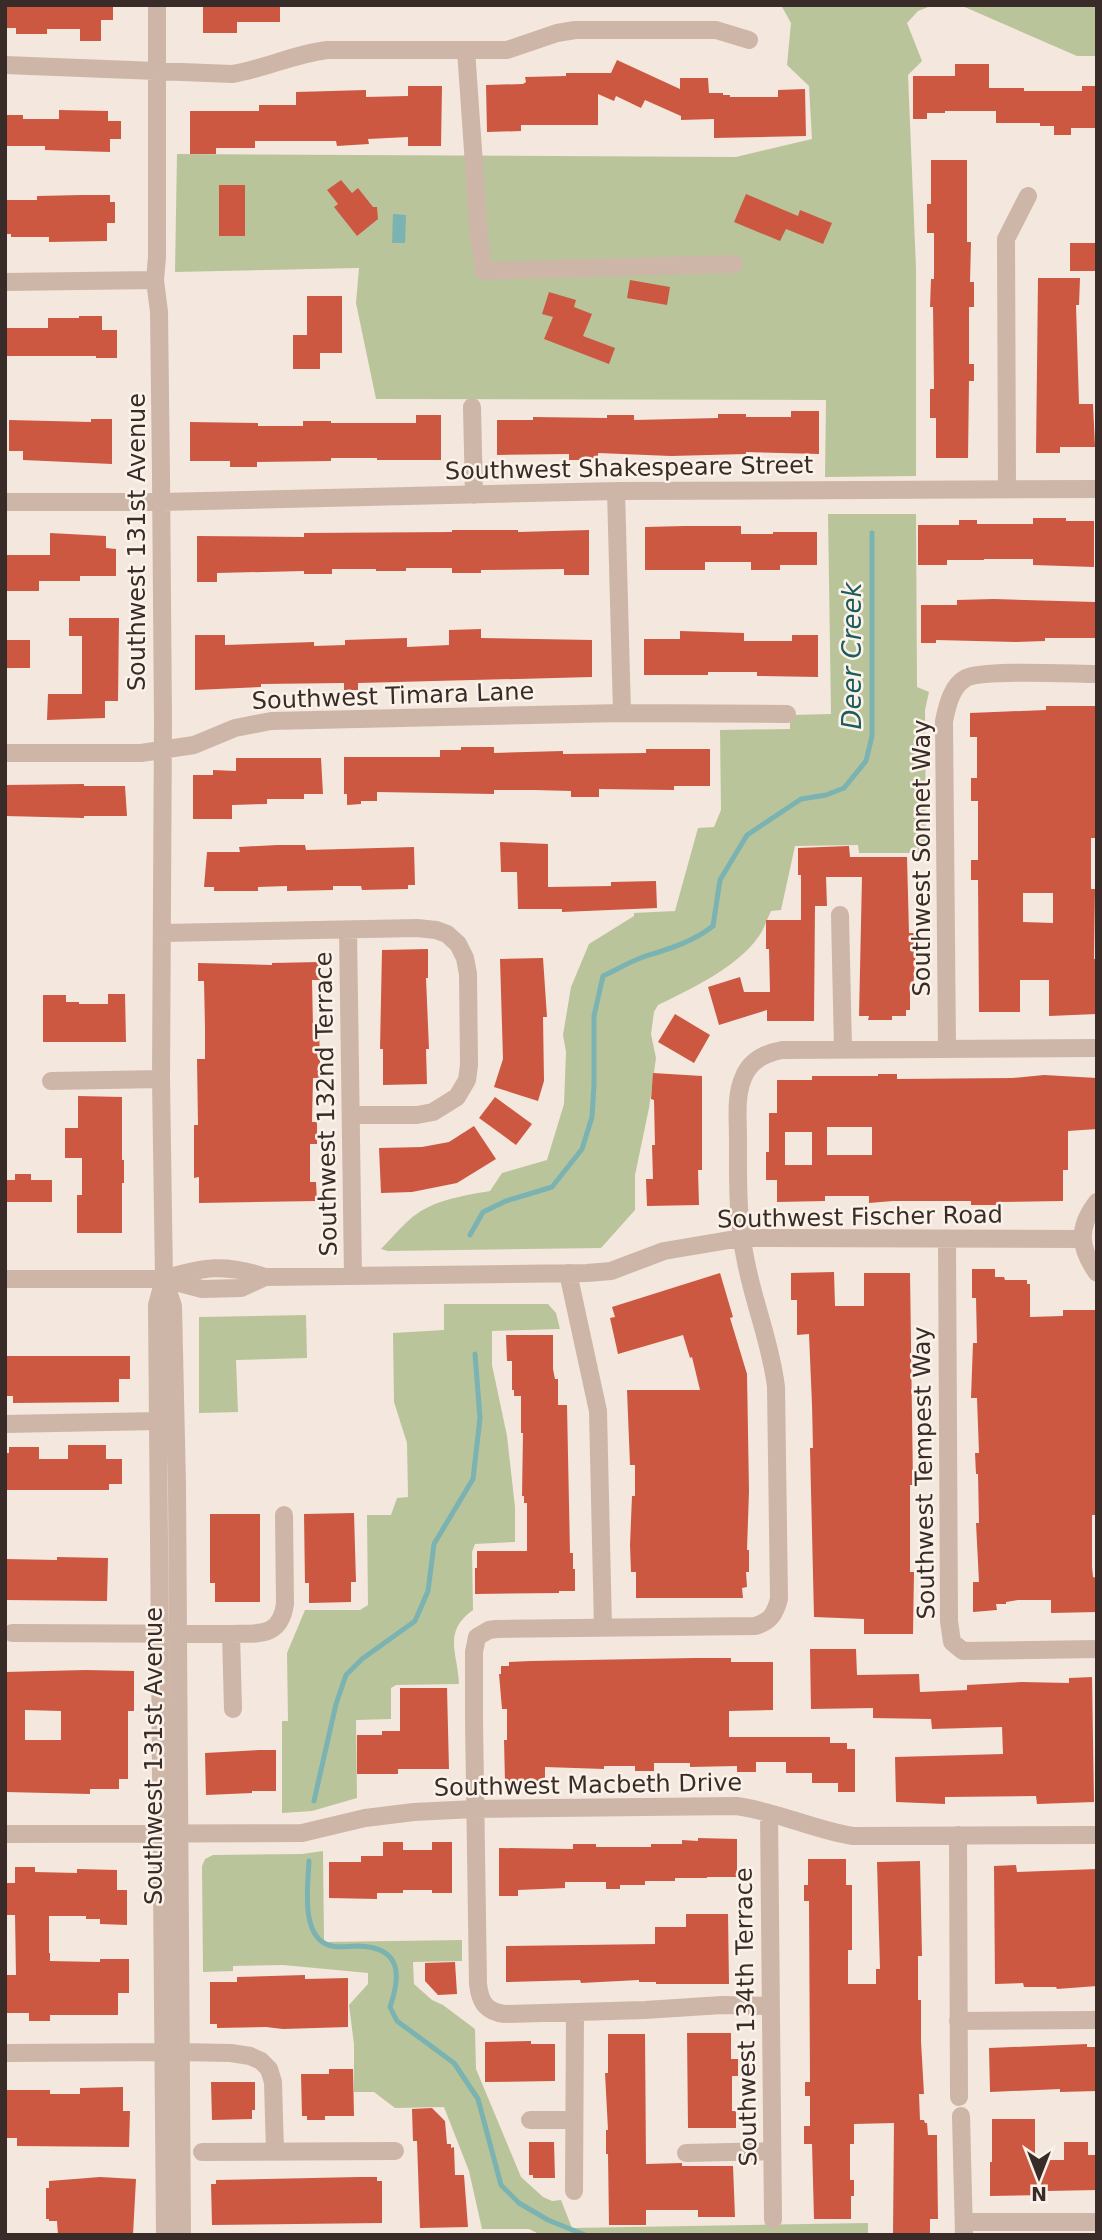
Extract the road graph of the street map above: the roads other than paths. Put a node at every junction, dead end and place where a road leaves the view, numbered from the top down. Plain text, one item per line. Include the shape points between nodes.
1 (157, 5) edge
2 (749, 40) dead end
3 (467, 50) junction
4 (5, 65) edge
5 (157, 73) junction
6 (1028, 196) dead end
7 (734, 264) dead end
8 (155, 280) junction
9 (5, 282) edge
10 (472, 407) dead end
11 (1007, 489) junction
12 (1097, 489) edge
13 (617, 491) junction
14 (474, 495) junction
15 (5, 502) edge
16 (161, 502) junction
17 (1097, 674) edge
18 (622, 713) junction
19 (787, 714) dead end
20 (163, 749) junction
21 (5, 753) edge
22 (841, 915) dead end
23 (348, 930) junction
24 (162, 933) junction
25 (1097, 1048) edge
26 (843, 1049) junction
27 (947, 1049) junction
28 (161, 1079) junction
29 (51, 1081) dead end
30 (351, 1115) junction
31 (1097, 1202) edge
32 (741, 1238) junction
33 (1082, 1239) junction
34 (947, 1240) junction
35 (568, 1273) junction
36 (1097, 1273) edge
37 (353, 1276) junction
38 (5, 1279) edge
39 (164, 1279) junction
40 (158, 1421) junction
41 (5, 1424) edge
42 (284, 1515) dead end
43 (603, 1628) junction
44 (12, 1633) dead end
45 (169, 1634) junction
46 (231, 1634) junction
47 (1097, 1649) edge
48 (233, 1709) dead end
49 (475, 1809) junction
50 (769, 1813) junction
51 (5, 1833) edge
52 (171, 1833) junction
53 (958, 1835) junction
54 (1097, 1835) edge
55 (770, 2006) junction
56 (575, 2013) junction
57 (1097, 2020) edge
58 (958, 2021) junction
59 (172, 2052) junction
60 (5, 2053) edge
61 (958, 2097) dead end
62 (961, 2116) dead end
63 (574, 2119) junction
64 (530, 2120) dead end
65 (396, 2151) dead end
66 (772, 2151) junction
67 (202, 2152) dead end
68 (275, 2152) junction
69 (686, 2153) dead end
70 (574, 2192) dead end
71 (773, 2220) dead end
72 (1097, 2222) edge
73 (964, 2229) edge
74 (164, 2235) edge
75 (182, 2235) edge

1 - 5 street, Southwest 131st Avenue
2 - 3 street via 716,30 575,30 507,50
3 - 5 street via 327,50 232,75
3 - 7 street via 484,271
4 - 5 street
5 - 8 street, Southwest 131st Avenue
6 - 11 street via 1006,239
8 - 9 street
8 - 16 street, Southwest 131st Avenue
10 - 14 street
11 - 12 street, Southwest Shakespeare Street
11 - 13 street, Southwest Shakespeare Street
13 - 14 street, Southwest Shakespeare Street
13 - 18 street
14 - 16 street, Southwest Shakespeare Street
15 - 16 street, Southwest Shakespeare Street
16 - 20 street, Southwest 131st Avenue
17 - 27 street, Southwest Sonnet Way via 990,674 965,678 949,697 944,721
18 - 19 street, Southwest Timara Lane
18 - 20 street, Southwest Timara Lane via 271,721 235,728 194,745
20 - 21 street, Southwest Timara Lane
20 - 24 street, Southwest 131st Avenue
22 - 26 street
23 - 24 street
23 - 30 street, Southwest 132nd Terrace
23 - 30 street via 436,930 458,944 467,965 469,1065 465,1086 439,1109 425,1114
24 - 28 street, Southwest 131st Avenue
25 - 27 street
26 - 27 street
26 - 32 street via 782,1049 752,1063 744,1075 738,1096
28 - 29 street
28 - 39 street, Southwest 131st Avenue
30 - 37 street, Southwest 132nd Terrace
31 - 33 street via 1087,1216
32 - 34 street, Southwest Fischer Road
32 - 35 street, Southwest Fischer Road via 664,1251 611,1271
32 - 43 street via 776,1387 779,1599 764,1624
33 - 34 street, Southwest Fischer Road
33 - 36 street via 1085,1256
34 - 47 street, Southwest Tempest Way via 952,1642 963,1651
35 - 37 street, Southwest Fischer Road
35 - 43 street via 598,1411
37 - 39 street, Southwest Fischer Road via 265,1277 241,1289 202,1289
38 - 39 street, Southwest Fischer Road
39 - 40 street, Southwest 131st Avenue via 157,1305
39 - 45 street, Southwest 131st Avenue via 173,1306
40 - 41 street
40 - 45 street, Southwest 131st Avenue
42 - 46 street via 280,1623 263,1632
43 - 49 street via 496,1629 477,1637
44 - 45 street
45 - 46 street
45 - 52 street, Southwest 131st Avenue
46 - 48 street
49 - 50 street, Southwest Macbeth Drive via 736,1805
49 - 52 street, Southwest Macbeth Drive via 365,1818 302,1833
49 - 56 street via 481,2001 494,2013
50 - 53 street, Southwest Macbeth Drive via 853,1836
50 - 55 street, Southwest 134th Terrace
51 - 52 street, Southwest Macbeth Drive
52 - 59 street, Southwest 131st Avenue
53 - 54 street, Southwest Macbeth Drive
53 - 58 street
55 - 56 street
55 - 66 street, Southwest 134th Terrace
56 - 63 street
57 - 58 street
58 - 61 street
59 - 60 street
59 - 68 street via 231,2053 261,2061 269,2069 275,2098
59 - 74 street, Southwest 131st Avenue
59 - 75 street, Southwest 131st Avenue
62 - 73 street
63 - 64 street
63 - 70 street
65 - 68 street
66 - 69 street
66 - 71 street, Southwest 134th Terrace
67 - 68 street
72 - 73 street

